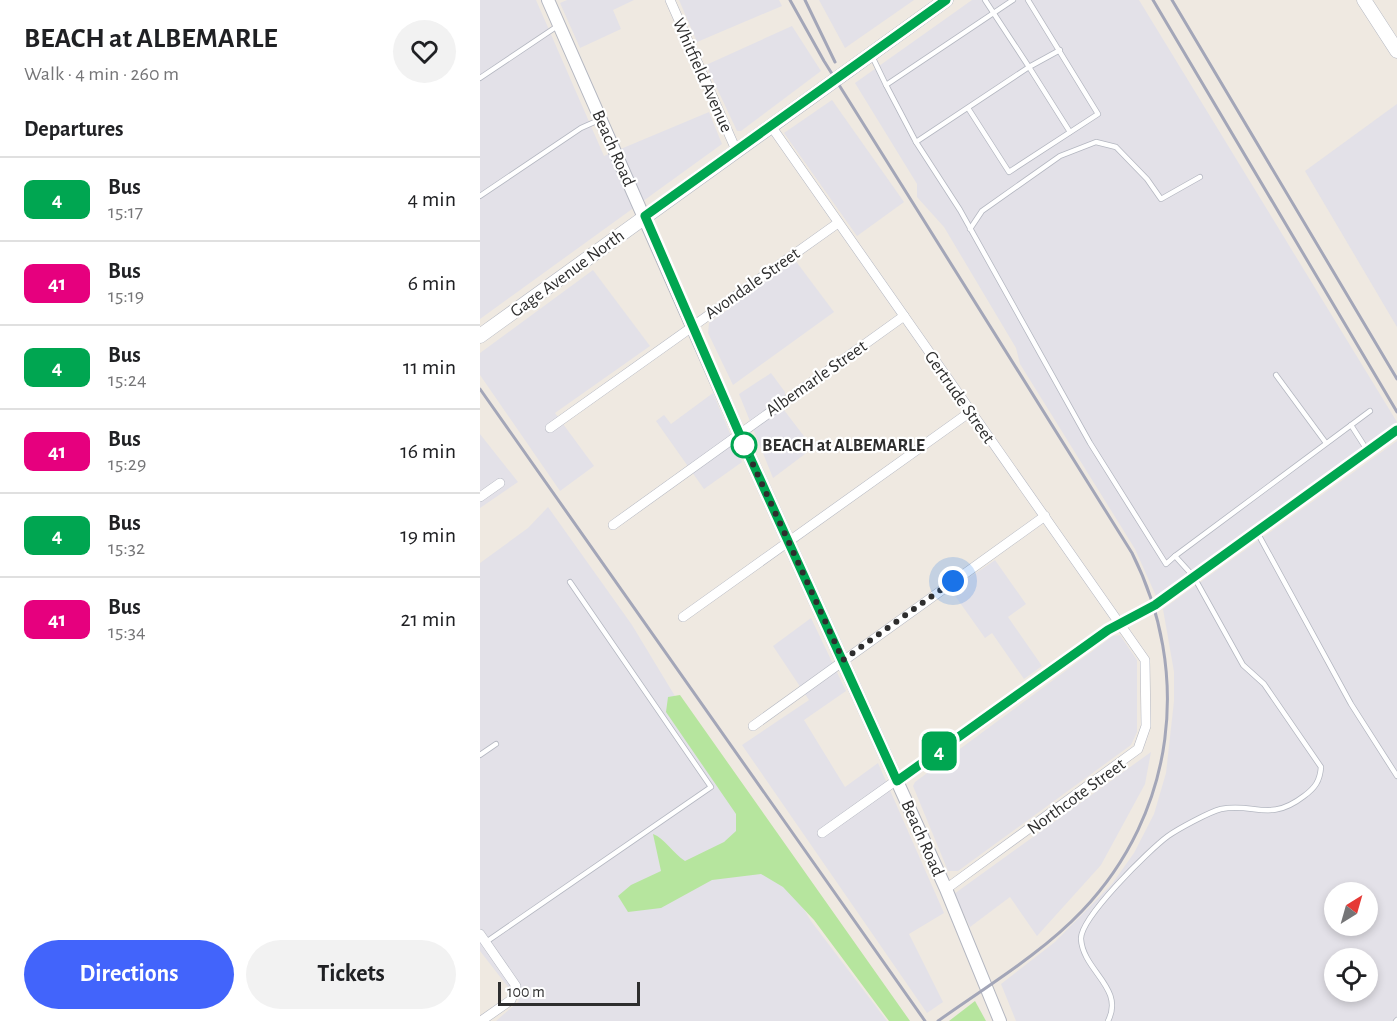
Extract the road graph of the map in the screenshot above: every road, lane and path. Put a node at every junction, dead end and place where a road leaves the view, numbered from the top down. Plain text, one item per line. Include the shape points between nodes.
1 (549, 0) edge
2 (670, 0) edge
3 (946, 0) edge
4 (986, 0) edge
5 (1013, 0) edge
6 (1028, 0) edge
7 (1364, 0) edge
8 (993, 12) junction
9 (559, 25) junction
10 (1060, 50) junction
11 (1397, 51) edge
12 (871, 54) junction
13 (1029, 68) junction
14 (480, 78) edge
15 (886, 86) junction
16 (968, 108) junction
17 (601, 119) junction
18 (771, 126) junction
19 (1070, 132) junction
20 (916, 142) junction
21 (736, 150) junction
22 (1200, 177) dead end
23 (480, 196) edge
24 (645, 216) junction
25 (838, 223) junction
26 (970, 229) junction
27 (904, 316) junction
28 (692, 326) junction
29 (480, 336) edge
30 (1276, 375) dead end
31 (1370, 411) dead end
32 (970, 412) junction
33 (1351, 425) junction
34 (550, 428) dead end
35 (1397, 430) edge
36 (739, 433) junction
37 (1326, 443) junction
38 (1368, 452) junction
39 (500, 483) dead end
40 (480, 497) edge
41 (1045, 516) junction
42 (612, 525) dead end
43 (1257, 532) junction
44 (788, 540) junction
45 (1175, 556) junction
46 (1194, 578) junction
47 (570, 582) dead end
48 (683, 617) dead end
49 (1120, 622) junction
50 (843, 660) junction
51 (1147, 669) joint
52 (753, 726) dead end
53 (496, 744) dead end
54 (480, 755) edge
55 (1397, 776) edge
56 (897, 781) junction
57 (822, 833) dead end
58 (946, 889) junction
59 (483, 938) edge
60 (481, 1021) edge
61 (1000, 1021) edge
62 (1108, 1021) edge

1 - 9 street, Beach Road
2 - 21 street, Whitfield Avenue
3 - 12 main road, Gage Avenue North
4 - 8 lane
5 - 8 lane
6 - 10 lane
7 - 11 main road
8 - 13 lane
8 - 15 lane
9 - 14 lane
9 - 17 street, Beach Road
10 - 13 lane
10 - 19 lane via 1098,114
12 - 15 lane
12 - 18 main road, Gage Avenue North
13 - 16 lane
13 - 19 lane
15 - 20 lane
16 - 19 lane via 1009,172
16 - 20 lane
17 - 23 lane via 581,128
17 - 24 street, Beach Road
18 - 21 main road, Gage Avenue North
18 - 25 street, Gertrude Street
20 - 26 lane
21 - 24 main road, Gage Avenue North
22 - 26 lane via 1161,199 1116,147 1096,142 1060,156 982,211
24 - 28 street, Beach Road
24 - 29 main road, Gage Avenue North
25 - 27 street, Gertrude Street
25 - 28 street, Avondale Street
26 - 45 lane via 1102,464 1166,564
27 - 32 street, Gertrude Street
27 - 36 street, Albemarle Street
28 - 34 street, Avondale Street
28 - 36 street, Beach Road
30 - 37 lane
31 - 33 lane
32 - 41 street, Gertrude Street
32 - 44 street
33 - 37 lane
33 - 38 lane
35 - 38 street
36 - 42 street, Albemarle Street
36 - 44 street, Beach Road
37 - 45 lane
38 - 43 street
39 - 40 street
41 - 49 street, Gertrude Street
41 - 50 street
43 - 46 street
43 - 55 lane via 1351,704
44 - 48 street
44 - 50 street, Beach Road
45 - 46 lane
46 - 49 street via 1155,605
46 - 62 lane via 1243,665 1264,684 1315,754 1321,778 1296,802 1278,811 1221,809 1169,835 1137,863 1083,927 1083,951 1113,998
47 - 59 lane via 711,787
49 - 51 street, Gertrude Street via 1142,653
49 - 56 street
50 - 52 street
50 - 56 street, Beach Road
51 - 58 street, Northcote Street via 1146,726 1138,749
53 - 54 lane
56 - 57 street
56 - 58 street, Beach Road
58 - 61 street, Beach Road
59 - 60 street via 516,986 510,1000

